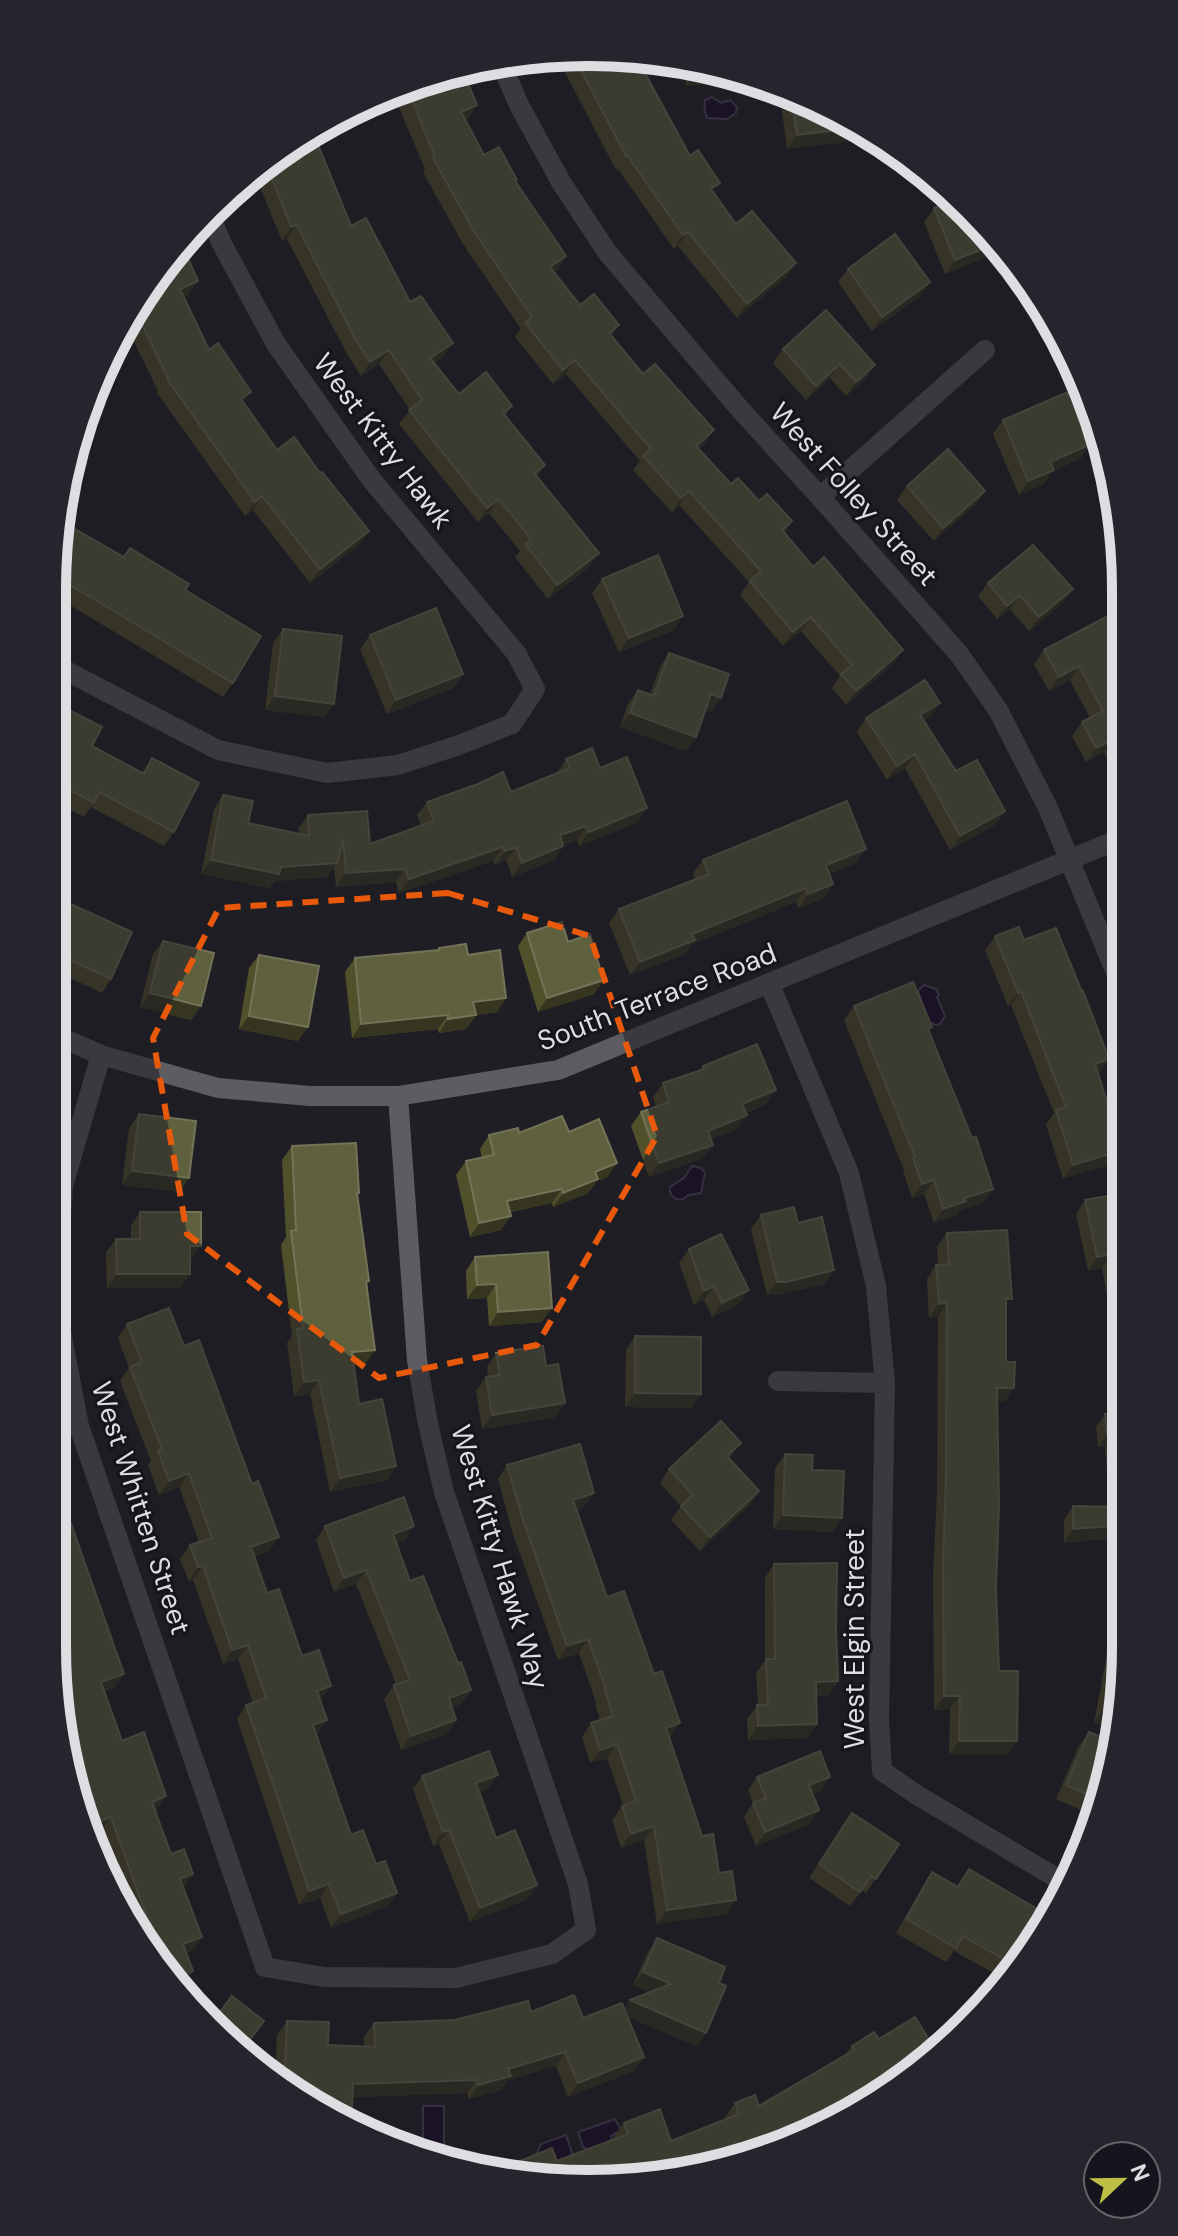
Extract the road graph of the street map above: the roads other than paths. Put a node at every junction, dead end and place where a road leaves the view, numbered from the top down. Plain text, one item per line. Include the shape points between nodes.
1 (505, 73) edge
2 (214, 225) edge
3 (985, 350) dead end
4 (820, 497) junction
5 (66, 671) edge
6 (1112, 842) edge
7 (1069, 860) junction
8 (1112, 964) edge
9 (770, 985) junction
10 (66, 1040) edge
11 (101, 1055) junction
12 (398, 1096) junction
13 (66, 1176) edge
14 (66, 1358) edge
15 (778, 1381) dead end
16 (885, 1383) junction
17 (1058, 1879) edge
18 (586, 1930) joint

1 - 4 street, West Folley Street via 561,182 607,252
2 - 5 street, West Kitty Hawk via 276,344 371,479 516,653 535,689 512,724 398,765 327,773 218,750
3 - 4 street
4 - 7 street, West Folley Street via 959,654 998,710
6 - 7 street, South Terrace Road
7 - 8 street, West Folley Street
7 - 9 street, South Terrace Road
9 - 12 street, South Terrace Road via 558,1070
9 - 16 street, West Elgin Street via 849,1173 876,1286
10 - 11 street, South Terrace Road
11 - 12 street, South Terrace Road via 218,1088
11 - 13 street, West Whitten Street
12 - 18 street, West Kitty Hawk Way via 417,1360 428,1424 444,1492 578,1884
14 - 18 street, West Whitten Street via 79,1426 265,1967 324,1977 456,1978 552,1954
15 - 16 street
16 - 17 street, West Elgin Street via 882,1771

